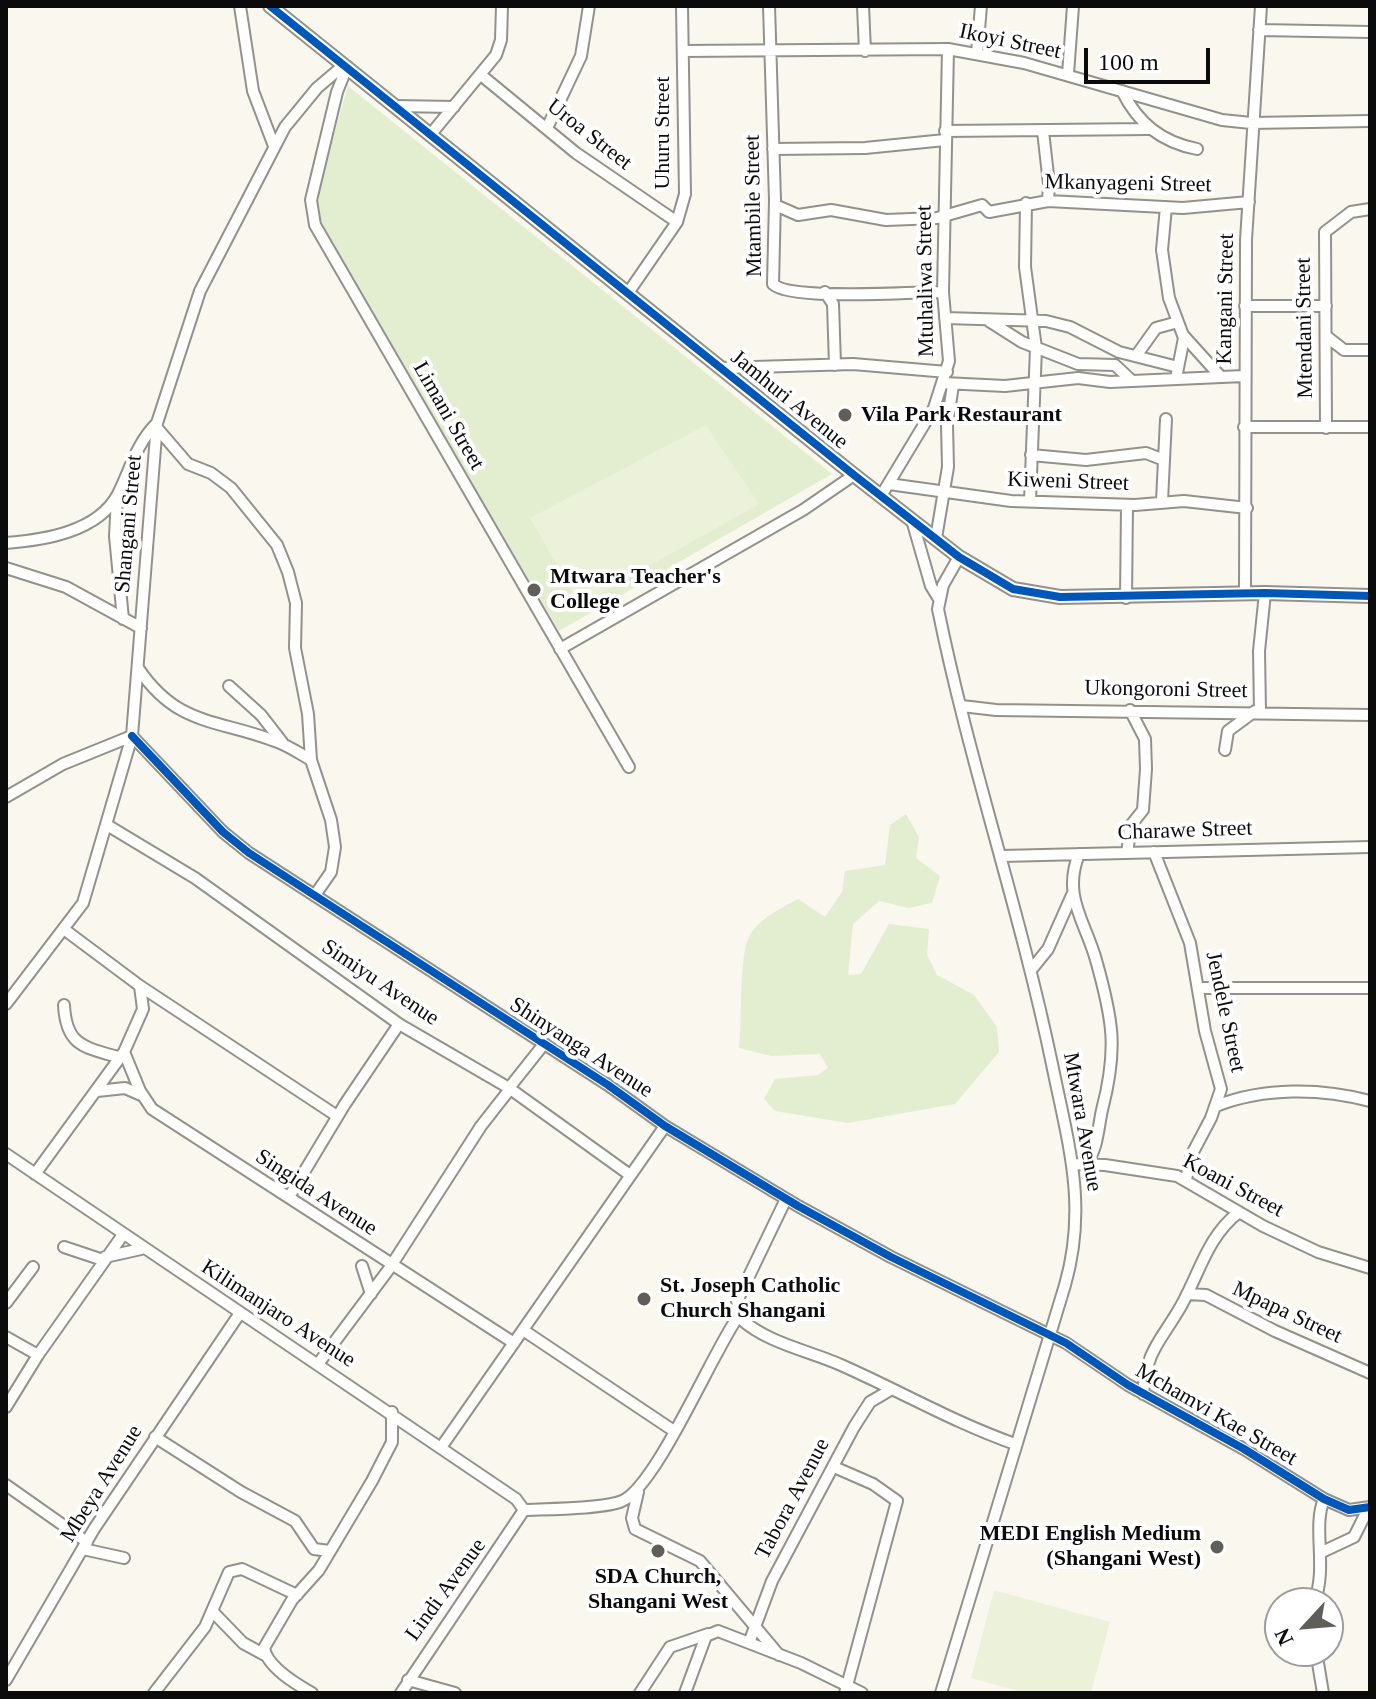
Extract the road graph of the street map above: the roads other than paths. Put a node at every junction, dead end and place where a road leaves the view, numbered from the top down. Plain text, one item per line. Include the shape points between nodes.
1 (240, 6) edge
2 (270, 6) edge
3 (502, 6) edge
4 (589, 6) edge
5 (682, 6) edge
6 (769, 6) edge
7 (863, 6) edge
8 (981, 6) edge
9 (1073, 6) edge
10 (1261, 6) edge
11 (1259, 30) junction
12 (1370, 32) edge
13 (948, 49) junction
14 (683, 51) junction
15 (865, 51) junction
16 (768, 52) junction
17 (977, 53) junction
18 (346, 66) junction
19 (1068, 74) junction
20 (481, 75) junction
21 (1122, 91) junction
22 (395, 106) junction
23 (454, 107) junction
24 (1370, 121) edge
25 (1251, 123) junction
26 (547, 128) junction
27 (1149, 129) junction
28 (1043, 131) junction
29 (431, 134) junction
30 (945, 136) junction
31 (274, 146) junction
32 (773, 149) junction
33 (1197, 149) dead end
34 (1048, 201) junction
35 (1249, 202) junction
36 (1026, 203) junction
37 (775, 205) junction
38 (1166, 207) junction
39 (1370, 209) edge
40 (945, 215) junction
41 (677, 222) junction
42 (825, 292) junction
43 (943, 292) junction
44 (628, 293) junction
45 (1245, 306) junction
46 (1326, 306) junction
47 (945, 318) junction
48 (1031, 319) junction
49 (989, 321) junction
50 (1178, 322) junction
51 (1183, 335) junction
52 (1326, 336) junction
53 (1036, 348) junction
54 (1370, 350) edge
55 (1136, 356) junction
56 (835, 365) junction
57 (1178, 367) junction
58 (721, 368) junction
59 (1244, 376) junction
60 (1221, 377) junction
61 (948, 380) junction
62 (1131, 380) junction
63 (1175, 380) junction
64 (1033, 385) junction
65 (1166, 419) dead end
66 (157, 425) junction
67 (1244, 427) junction
68 (1370, 427) edge
69 (1326, 428) junction
70 (1031, 455) junction
71 (1164, 460) junction
72 (854, 475) junction
73 (889, 484) junction
74 (944, 494) junction
75 (117, 495) junction
76 (881, 496) junction
77 (1030, 501) junction
78 (1162, 501) junction
79 (1127, 505) junction
80 (1247, 508) junction
81 (912, 520) junction
82 (936, 538) junction
83 (6, 543) edge
84 (959, 557) junction
85 (6, 568) edge
86 (1265, 593) junction
87 (1245, 594) junction
88 (1370, 596) edge
89 (1126, 598) junction
90 (939, 599) junction
91 (123, 619) junction
92 (141, 628) junction
93 (560, 649) junction
94 (138, 668) junction
95 (229, 686) dead end
96 (962, 706) junction
97 (1130, 710) junction
98 (1217, 710) junction
99 (1257, 711) junction
100 (1370, 715) edge
101 (1232, 726) junction
102 (132, 736) junction
103 (284, 745) junction
104 (1225, 750) dead end
105 (311, 760) junction
106 (629, 767) dead end
107 (6, 797) edge
108 (107, 825) junction
109 (1370, 847) edge
110 (1154, 852) junction
111 (1127, 853) junction
112 (1079, 854) junction
113 (1002, 856) junction
114 (315, 895) junction
115 (1072, 895) junction
116 (65, 930) junction
117 (1031, 970) junction
118 (140, 986) junction
119 (1200, 988) junction
120 (1370, 988) edge
121 (6, 1004) edge
122 (64, 1005) dead end
123 (399, 1024) junction
124 (544, 1044) junction
125 (121, 1054) junction
126 (509, 1088) junction
127 (97, 1091) junction
128 (143, 1096) junction
129 (1370, 1101) edge
130 (1216, 1106) junction
131 (337, 1116) junction
132 (665, 1126) junction
133 (6, 1154) edge
134 (1087, 1163) junction
135 (1072, 1164) junction
136 (35, 1174) junction
137 (630, 1175) junction
138 (1186, 1179) junction
139 (289, 1197) junction
140 (786, 1199) junction
141 (1239, 1212) junction
142 (122, 1236) junction
143 (64, 1247) dead end
144 (141, 1249) junction
145 (104, 1258) junction
146 (391, 1264) junction
147 (362, 1266) dead end
148 (33, 1267) dead end
149 (1370, 1268) edge
150 (1194, 1277) junction
151 (371, 1294) junction
152 (1187, 1294) junction
153 (1206, 1295) junction
154 (6, 1303) edge
155 (240, 1313) junction
156 (739, 1315) junction
157 (523, 1330) junction
158 (1050, 1335) junction
159 (6, 1337) edge
160 (514, 1343) junction
161 (38, 1355) junction
162 (318, 1364) junction
163 (1370, 1373) edge
164 (892, 1389) junction
165 (1143, 1394) junction
166 (6, 1407) edge
167 (392, 1412) junction
168 (674, 1431) junction
169 (155, 1437) junction
170 (1015, 1444) junction
171 (442, 1446) junction
172 (834, 1467) junction
173 (6, 1485) edge
174 (638, 1490) junction
175 (1324, 1499) junction
176 (1369, 1507) edge
177 (524, 1510) junction
178 (85, 1546) junction
179 (330, 1551) junction
180 (1322, 1552) junction
181 (124, 1558) dead end
182 (1319, 1587) edge
183 (297, 1595) junction
184 (213, 1612) junction
185 (755, 1625) junction
186 (708, 1634) junction
187 (749, 1643) junction
188 (265, 1655) junction
189 (779, 1655) junction
190 (1319, 1667) edge
191 (6, 1680) edge
192 (408, 1680) junction
193 (846, 1689) edge
194 (154, 1693) edge
195 (312, 1693) edge
196 (401, 1693) edge
197 (455, 1693) edge
198 (640, 1693) edge
199 (685, 1693) edge
200 (862, 1693) edge
201 (941, 1693) edge
202 (1323, 1693) edge

1 - 31 street via 253,91
2 - 18 street, Jamhuri Avenue
3 - 20 street via 499,47
4 - 26 street via 581,56
5 - 14 street, Uhuru Street
6 - 16 street, Mtambile Street
7 - 15 street
8 - 17 street
9 - 19 street
10 - 11 street, Kangani Street
11 - 12 street
11 - 25 street, Kangani Street
13 - 15 street, Ikoyi Street
13 - 17 street, Ikoyi Street
13 - 30 street, Mtuhaliwa Street
14 - 16 street, Ikoyi Street
14 - 41 street, Uhuru Street via 686,185
15 - 16 street, Ikoyi Street
16 - 32 street, Mtambile Street
17 - 19 street, Ikoyi Street
18 - 22 street, Jamhuri Avenue
18 - 31 street, Shangani Street via 297,110
18 - 93 street, Limani Street via 311,200 315,225
19 - 21 street, Ikoyi Street
20 - 23 street
20 - 26 street, Uroa Street
21 - 25 street, Ikoyi Street via 1222,120
21 - 27 street
22 - 23 street
22 - 29 street, Jamhuri Avenue
23 - 29 street
24 - 25 street, Ikoyi Street
25 - 35 street, Kangani Street
26 - 41 street, Uroa Street
27 - 28 street
27 - 33 street
28 - 30 street
28 - 34 street
29 - 44 street, Jamhuri Avenue
30 - 32 street via 865,148
30 - 40 street, Mtuhaliwa Street
31 - 66 street, Shangani Street via 200,291
32 - 37 street, Mtambile Street
34 - 36 street, Mkanyageni Street
34 - 38 street, Mkanyageni Street
35 - 38 street, Mkanyageni Street
35 - 45 street, Kangani Street
36 - 40 street via 989,212 982,205
36 - 48 street, Mkanyageni Street
37 - 40 street via 798,215 831,210 886,220
37 - 42 street, Mtambile Street via 773,284 782,291
38 - 50 street via 1162,250
39 - 46 street, Mtendani Street via 1351,212 1325,232
40 - 43 street, Mtuhaliwa Street
41 - 44 street, Uhuru Street
42 - 43 street, Mtambile Street
42 - 56 street via 833,304
43 - 47 street, Mtuhaliwa Street
44 - 58 street, Jamhuri Avenue
45 - 46 street
45 - 59 street, Kangani Street
46 - 52 street, Mtendani Street
47 - 49 street
47 - 61 street, Mtuhaliwa Street
48 - 49 street
48 - 53 street, Mkanyageni Street
48 - 55 street via 1070,327
49 - 53 street
50 - 51 street
50 - 55 street via 1156,328
51 - 57 street
51 - 60 street
52 - 54 street via 1344,350
52 - 69 street, Mtendani Street
53 - 62 street via 1083,365 1115,365
53 - 64 street, Mkanyageni Street
55 - 57 street
56 - 58 street
56 - 61 street via 901,365
57 - 63 street
58 - 72 street, Jamhuri Avenue
59 - 60 street
59 - 67 street, Kangani Street
60 - 63 street
61 - 64 street
61 - 73 street, Mtuhaliwa Street
61 - 74 street
62 - 63 street
62 - 64 street via 1078,378
64 - 70 street, Mkanyageni Street
65 - 71 street
66 - 75 street via 141,440
66 - 92 street, Shangani Street
66 - 105 street via 188,464 231,488 277,545 295,593 295,648
67 - 69 street
67 - 80 street, Kangani Street
68 - 69 street
70 - 71 street via 1086,460 1146,453
70 - 77 street, Mkanyageni Street
71 - 78 street
72 - 76 street, Jamhuri Avenue
72 - 93 street via 803,510
73 - 74 street, Kiweni Street
73 - 76 street, Mtuhaliwa Street
74 - 77 street, Kiweni Street
74 - 82 street
75 - 83 street via 77,528 45,539
75 - 91 street
76 - 81 street, Jamhuri Avenue
77 - 79 street, Kiweni Street
78 - 79 street, Kiweni Street
78 - 80 street, Kiweni Street
79 - 89 street
80 - 87 street, Kangani Street
81 - 82 street, Jamhuri Avenue
81 - 90 street, Mtwara Avenue
82 - 84 street, Jamhuri Avenue
84 - 89 street, Jamhuri Avenue via 1033,595
84 - 90 street
85 - 91 street via 66,587
86 - 87 street, Jamhuri Avenue
86 - 88 street, Jamhuri Avenue
86 - 99 street
87 - 89 street, Jamhuri Avenue
90 - 96 street, Mtwara Avenue
91 - 92 street
92 - 94 street, Shangani Street
93 - 106 street, Limani Street
94 - 102 street, Shangani Street
94 - 103 street via 198,720
95 - 103 street
96 - 97 street, Ukongoroni Street
96 - 113 street, Mtwara Avenue
97 - 98 street, Ukongoroni Street
97 - 111 street via 1145,739 1146,769 1143,810 1131,825
98 - 99 street, Ukongoroni Street
98 - 101 street
99 - 100 street, Ukongoroni Street
99 - 101 street
101 - 104 street
102 - 107 street via 63,764
102 - 108 street, Shangani Street
102 - 114 street, Shinyanga Avenue via 223,832
103 - 105 street
105 - 114 street via 335,847 331,872
108 - 116 street, Shangani Street via 87,893
108 - 123 street, Simiyu Avenue via 195,878
109 - 110 street, Charawe Street
110 - 111 street, Charawe Street
110 - 119 street, Jendele Street via 1190,943
111 - 112 street, Charawe Street
112 - 113 street, Charawe Street
112 - 115 street
113 - 117 street, Mtwara Avenue
114 - 124 street, Shinyanga Avenue
115 - 117 street via 1048,949
115 - 134 street via 1096,959 1113,1048 1113,1073
116 - 118 street
116 - 121 street, Shangani Street
117 - 135 street, Mtwara Avenue
118 - 125 street via 143,1006
118 - 131 street
119 - 120 street
119 - 130 street, Jendele Street via 1221,1089
122 - 125 street via 75,1041
123 - 126 street, Simiyu Avenue
123 - 131 street
124 - 126 street
124 - 132 street, Shinyanga Avenue
125 - 127 street
125 - 128 street, Singida Avenue
126 - 137 street, Simiyu Avenue
126 - 146 street
127 - 128 street via 125,1088
127 - 136 street
128 - 139 street, Singida Avenue via 178,1128
129 - 130 street via 1277,1092
130 - 138 street, Jendele Street
131 - 139 street
132 - 137 street
132 - 140 street, Shinyanga Avenue
133 - 136 street, Kilimanjaro Avenue
134 - 135 street, Koani Street
134 - 138 street, Koani Street
135 - 158 street, Mtwara Avenue via 1076,1243
136 - 142 street, Kilimanjaro Avenue
137 - 157 street
138 - 141 street, Koani Street
139 - 146 street, Singida Avenue
140 - 156 street via 739,1297
140 - 158 street, Shinyanga Avenue
141 - 149 street, Koani Street via 1318,1252
141 - 150 street via 1211,1240
142 - 144 street, Kilimanjaro Avenue
142 - 145 street
143 - 145 street
144 - 145 street
144 - 155 street, Kilimanjaro Avenue
145 - 161 street
146 - 151 street
146 - 160 street, Singida Avenue
147 - 151 street
148 - 154 street
150 - 152 street
150 - 153 street
151 - 162 street
152 - 153 street, Mpapa Street
152 - 165 street via 1150,1353
153 - 163 street, Mpapa Street
155 - 162 street, Kilimanjaro Avenue
155 - 169 street, Mbeya Avenue
156 - 164 street via 762,1333
156 - 168 street
157 - 160 street
157 - 168 street
158 - 165 street, Mchamvi Kae Street
158 - 170 street, Mtwara Avenue
159 - 161 street
160 - 171 street
161 - 166 street
162 - 167 street, Kilimanjaro Avenue
164 - 170 street
164 - 172 street, Tabora Avenue via 870,1402
165 - 175 street, Mchamvi Kae Street
167 - 171 street, Kilimanjaro Avenue
167 - 179 street via 392,1442
168 - 174 street
169 - 178 street, Mbeya Avenue
169 - 179 street via 287,1515 314,1549
170 - 201 street, Mtwara Avenue
171 - 177 street, Kilimanjaro Avenue
172 - 185 street, Tabora Avenue via 777,1572
172 - 193 street via 897,1501
173 - 178 street
174 - 177 street via 603,1506
174 - 185 street via 635,1529 700,1561
175 - 176 street, Mchamvi Kae Street via 1349,1510
175 - 180 street
176 - 180 street via 1354,1537
177 - 192 street, Lindi Avenue
178 - 181 street
178 - 191 street, Mbeya Avenue
179 - 183 street
180 - 182 street
183 - 184 street via 236,1568 226,1575
183 - 188 street via 270,1636
184 - 188 street via 243,1643
184 - 194 street
185 - 187 street, Tabora Avenue
185 - 189 street
186 - 187 street via 718,1631
186 - 198 street via 672,1646
186 - 199 street
187 - 189 street
188 - 195 street
189 - 193 street
190 - 202 street
192 - 196 street, Lindi Avenue
192 - 197 street
193 - 200 street

